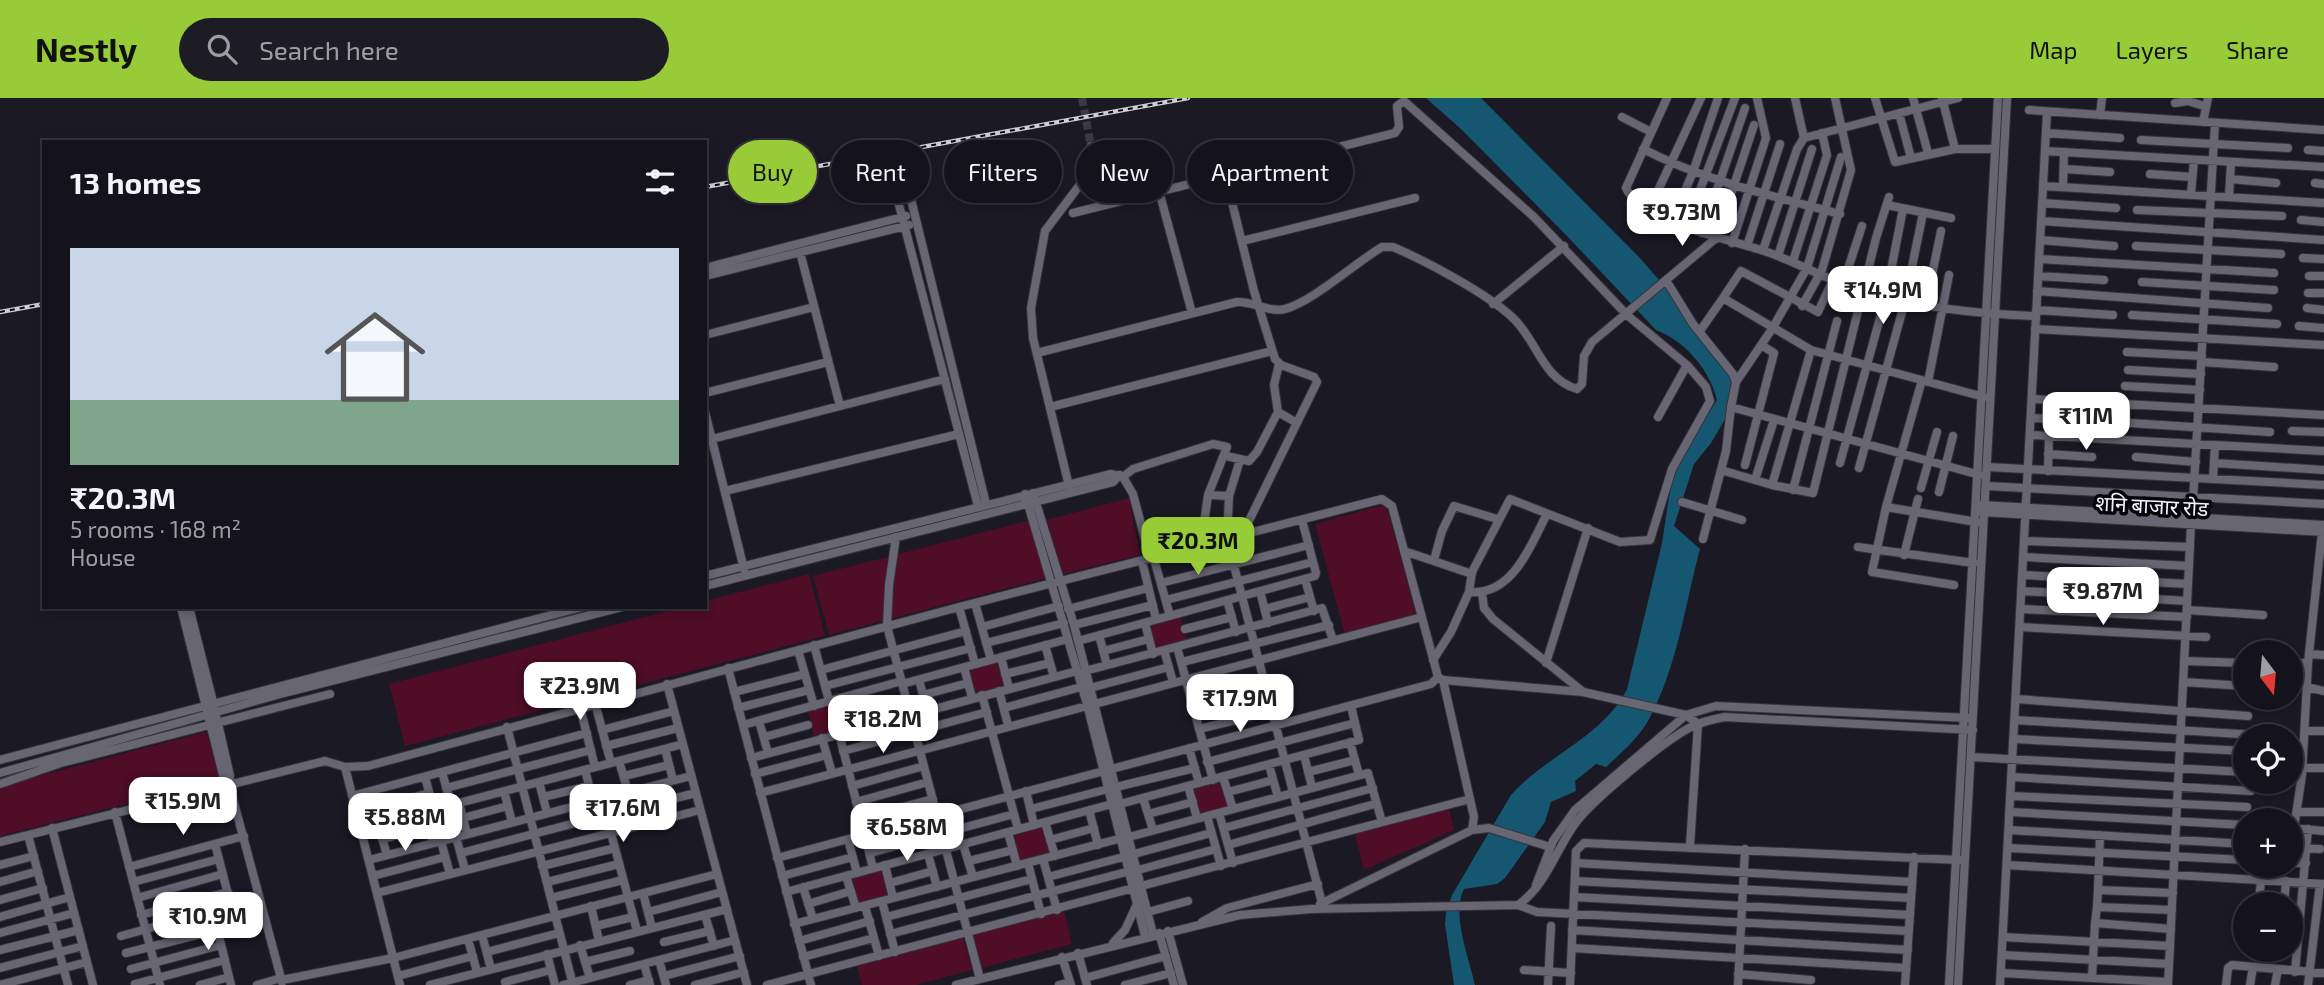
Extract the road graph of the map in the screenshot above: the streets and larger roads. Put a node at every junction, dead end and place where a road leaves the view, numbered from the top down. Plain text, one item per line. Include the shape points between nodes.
1 (1667, 98) edge
2 (1701, 98) edge
3 (1718, 98) edge
4 (1735, 98) edge
5 (1757, 98) edge
6 (1795, 98) edge
7 (1835, 98) edge
8 (1875, 98) edge
9 (1913, 98) edge
10 (1958, 98) edge
11 (1998, 98) edge
12 (2007, 98) edge
13 (2102, 98) edge
14 (1942, 100) edge
15 (2206, 102) edge
16 (2175, 103) dead end
17 (1745, 108) dead end
18 (1916, 109) junction
19 (2029, 110) dead end
20 (2047, 112) junction
21 (1899, 113) junction
22 (2100, 116) junction
23 (1622, 117) dead end
24 (1881, 118) junction
25 (2203, 122) junction
26 (2215, 123) junction
27 (1754, 125) dead end
28 (1843, 128) junction
29 (2324, 130) edge
30 (1651, 132) junction
31 (1822, 133) junction
32 (2046, 134) junction
33 (1804, 138) junction
34 (2120, 138) dead end
35 (2141, 140) dead end
36 (1353, 143) edge
37 (1780, 144) dead end
38 (2214, 144) junction
39 (2288, 148) dead end
40 (1643, 149) junction
41 (1812, 149) dead end
42 (1955, 149) junction
43 (1996, 149) junction
44 (2308, 150) dead end
45 (2045, 151) junction
46 (2324, 151) edge
47 (2064, 152) junction
48 (1927, 153) junction
49 (1841, 158) dead end
50 (1911, 158) junction
51 (2194, 160) junction
52 (2213, 161) junction
53 (2231, 162) junction
54 (1672, 164) junction
55 (2324, 167) edge
56 (2064, 169) junction
57 (1693, 172) junction
58 (2110, 172) dead end
59 (2150, 174) dead end
60 (1707, 177) junction
61 (2192, 177) junction
62 (2230, 179) junction
63 (1720, 181) junction
64 (2276, 183) dead end
65 (1735, 185) junction
66 (2043, 186) junction
67 (2063, 187) junction
68 (1750, 189) junction
69 (1076, 190) edge
70 (1766, 194) junction
71 (2191, 194) junction
72 (2211, 195) junction
73 (2229, 197) junction
74 (1415, 198) dead end
75 (1782, 198) junction
76 (1796, 202) junction
77 (1112, 203) edge
78 (1162, 203) edge
79 (1233, 203) edge
80 (2042, 203) junction
81 (2324, 204) edge
82 (1810, 206) junction
83 (2116, 208) dead end
84 (1903, 209) junction
85 (1649, 210) junction
86 (1826, 210) junction
87 (2137, 210) dead end
88 (2210, 212) junction
89 (1073, 213) dead end
90 (1923, 213) junction
91 (1840, 214) junction
92 (2282, 216) dead end
93 (1951, 218) dead end
94 (914, 219) junction
95 (2301, 220) dead end
96 (904, 221) junction
97 (1672, 221) junction
98 (2041, 221) junction
99 (2324, 222) edge
100 (1862, 226) dead end
101 (1686, 227) junction
102 (1941, 231) dead end
103 (2210, 232) junction
104 (1702, 233) junction
105 (1715, 239) junction
106 (2040, 240) junction
107 (2324, 240) edge
108 (1242, 241) junction
109 (1732, 243) junction
110 (1564, 246) junction
111 (1747, 246) junction
112 (2114, 246) dead end
113 (2136, 246) dead end
114 (1763, 250) junction
115 (2208, 251) junction
116 (800, 252) junction
117 (2281, 254) dead end
118 (1778, 256) junction
119 (2303, 258) dead end
120 (2039, 259) junction
121 (2324, 259) edge
122 (1793, 261) junction
123 (707, 268) edge
124 (1807, 268) junction
125 (2207, 270) junction
126 (2274, 273) dead end
127 (1820, 274) junction
128 (707, 275) edge
129 (1949, 275) dead end
130 (2038, 275) junction
131 (2309, 276) dead end
132 (2324, 276) edge
133 (2104, 280) dead end
134 (1668, 282) junction
135 (1838, 282) junction
136 (2142, 282) dead end
137 (2207, 285) junction
138 (2274, 290) dead end
139 (1864, 291) junction
140 (2037, 291) junction
141 (2308, 293) dead end
142 (2324, 293) edge
143 (1886, 296) junction
144 (1723, 298) junction
145 (1789, 299) junction
146 (1905, 300) junction
147 (1493, 304) junction
148 (1926, 304) junction
149 (2206, 304) junction
150 (1259, 305) junction
151 (1802, 306) junction
152 (814, 307) junction
153 (1942, 307) junction
154 (2267, 308) dead end
155 (2307, 309) dead end
156 (2324, 310) edge
157 (1192, 313) junction
158 (2036, 313) junction
159 (1628, 314) junction
160 (1992, 315) junction
161 (2113, 315) dead end
162 (2132, 316) dead end
163 (2205, 320) junction
164 (1837, 321) dead end
165 (2277, 324) dead end
166 (2299, 326) dead end
167 (2324, 328) edge
168 (1772, 329) junction
169 (2035, 329) junction
170 (1699, 331) junction
171 (707, 334) edge
172 (2203, 338) junction
173 (1761, 345) junction
174 (2324, 345) edge
175 (1811, 350) junction
176 (1272, 351) junction
177 (2127, 352) dead end
178 (1037, 353) junction
179 (1828, 356) junction
180 (2202, 359) junction
181 (1848, 361) junction
182 (828, 362) junction
183 (1279, 363) junction
184 (1687, 365) junction
185 (1866, 365) junction
186 (2274, 367) dead end
187 (2128, 370) dead end
188 (1886, 371) junction
189 (2201, 374) junction
190 (945, 379) junction
191 (1925, 381) junction
192 (1736, 382) junction
193 (2125, 386) dead end
194 (2200, 390) junction
195 (707, 392) edge
196 (1984, 397) junction
197 (2032, 399) junction
198 (2101, 403) junction
199 (2126, 405) junction
200 (840, 406) junction
201 (1050, 407) junction
202 (1731, 407) junction
203 (2199, 409) junction
204 (1278, 412) junction
205 (1758, 415) junction
206 (2324, 415) edge
207 (1657, 417) dead end
208 (2031, 418) junction
209 (707, 420) edge
210 (1774, 420) junction
211 (1297, 423) junction
212 (1789, 424) junction
213 (2198, 429) junction
214 (1810, 430) junction
215 (2292, 431) dead end
216 (1937, 432) dead end
217 (2270, 432) dead end
218 (2324, 432) edge
219 (959, 434) junction
220 (1829, 435) junction
221 (2030, 435) junction
222 (1953, 436) dead end
223 (2049, 436) junction
224 (712, 439) junction
225 (1847, 440) junction
226 (2197, 444) junction
227 (1866, 445) junction
228 (2216, 445) junction
229 (2324, 451) edge
230 (1900, 454) junction
231 (2048, 454) junction
232 (1226, 456) junction
233 (2092, 457) dead end
234 (2136, 457) dead end
235 (1240, 460) junction
236 (1929, 462) junction
237 (2196, 462) junction
238 (1840, 463) dead end
239 (2214, 463) junction
240 (1745, 465) dead end
241 (1946, 466) junction
242 (1988, 467) junction
243 (1859, 468) dead end
244 (1721, 470) junction
245 (2028, 470) junction
246 (2324, 470) edge
247 (2048, 471) junction
248 (1980, 475) junction
249 (1121, 476) junction
250 (1215, 478) junction
251 (2195, 478) junction
252 (1755, 480) junction
253 (2213, 480) junction
254 (1233, 482) junction
255 (1772, 485) junction
256 (2324, 485) edge
257 (1987, 486) junction
258 (2028, 486) junction
259 (1070, 488) junction
260 (1921, 488) dead end
261 (1793, 490) junction
262 (725, 491) junction
263 (1940, 492) dead end
264 (1208, 495) junction
265 (1229, 496) junction
266 (2194, 496) junction
267 (1030, 498) junction
268 (1918, 499) dead end
269 (1682, 502) dead end
270 (2324, 504) edge
271 (982, 505) junction
272 (1886, 507) junction
273 (1982, 509) junction
274 (2027, 511) junction
275 (1710, 512) junction
276 (1914, 512) junction
277 (1547, 514) junction
278 (1497, 519) junction
279 (1302, 520) junction
280 (1742, 520) dead end
281 (2192, 521) junction
282 (1977, 522) junction
283 (1588, 528) junction
284 (2323, 530) edge
285 (1242, 535) junction
286 (896, 537) junction
287 (1227, 539) junction
288 (1703, 539) dead end
289 (2025, 541) junction
290 (1201, 545) junction
291 (1308, 545) junction
292 (1858, 547) dead end
293 (2190, 547) junction
294 (1877, 550) junction
295 (1404, 551) junction
296 (1903, 555) junction
297 (2024, 557) junction
298 (1148, 559) junction
299 (1434, 560) junction
300 (1313, 562) junction
301 (1974, 563) junction
302 (1234, 564) junction
303 (744, 566) junction
304 (2189, 566) junction
305 (1472, 574) junction
306 (707, 575) edge
307 (746, 575) junction
308 (2023, 575) junction
309 (1305, 579) junction
310 (1238, 581) junction
311 (1056, 582) junction
312 (1161, 583) junction
313 (2188, 584) junction
314 (707, 585) edge
315 (1954, 585) dead end
316 (1149, 589) junction
317 (1260, 591) junction
318 (2022, 591) junction
319 (1469, 592) junction
320 (1482, 593) junction
321 (1242, 596) junction
322 (1310, 597) junction
323 (1166, 600) junction
324 (1227, 600) junction
325 (975, 603) junction
326 (1153, 605) junction
327 (959, 607) junction
328 (1064, 607) junction
329 (182, 609) edge
330 (189, 609) edge
331 (574, 609) edge
332 (614, 609) edge
333 (1265, 609) junction
334 (2021, 609) junction
335 (2187, 609) junction
336 (1314, 611) junction
337 (1180, 613) junction
338 (2263, 615) dead end
339 (1170, 616) junction
340 (1232, 617) junction
341 (1422, 617) junction
342 (1157, 620) junction
343 (1064, 623) junction
344 (1145, 623) junction
345 (1268, 623) junction
346 (1074, 625) junction
347 (1328, 625) junction
348 (887, 626) junction
349 (2020, 627) junction
350 (982, 628) junction
351 (1251, 628) junction
352 (1185, 629) junction
353 (966, 631) junction
354 (1236, 632) junction
355 (1099, 635) junction
356 (2186, 636) junction
357 (2206, 637) dead end
358 (1068, 639) junction
359 (1149, 639) junction
360 (1333, 640) junction
361 (1078, 641) junction
362 (986, 643) junction
363 (1189, 644) junction
364 (1255, 644) junction
365 (814, 645) junction
366 (1045, 645) junction
367 (1177, 647) junction
368 (971, 648) junction
369 (798, 650) junction
370 (1164, 650) junction
371 (894, 651) junction
372 (1103, 651) junction
373 (1153, 653) junction
374 (2324, 655) edge
375 (996, 659) junction
376 (1259, 659) junction
377 (2309, 659) junction
378 (1433, 660) junction
379 (2303, 660) edge
380 (2184, 661) junction
381 (1181, 662) junction
382 (1050, 663) junction
383 (1546, 663) junction
384 (2233, 663) edge
385 (975, 664) junction
386 (1107, 665) junction
387 (964, 667) junction
388 (1169, 667) junction
389 (728, 668) junction
390 (898, 668) junction
391 (821, 670) junction
392 (1081, 671) junction
393 (805, 674) junction
394 (1005, 674) junction
395 (1054, 677) junction
396 (1264, 678) junction
397 (1186, 679) junction
398 (1441, 679) junction
399 (919, 680) junction
400 (1174, 682) junction
401 (2183, 682) junction
402 (902, 683) junction
403 (968, 683) junction
404 (667, 684) junction
405 (2233, 685) edge
406 (825, 686) junction
407 (884, 686) junction
408 (1086, 687) junction
409 (2307, 687) junction
410 (1009, 688) junction
411 (809, 690) junction
412 (999, 691) junction
413 (2324, 691) edge
414 (734, 692) junction
415 (1583, 692) junction
416 (330, 694) dead end
417 (1268, 694) junction
418 (923, 695) junction
419 (982, 695) junction
420 (842, 698) junction
421 (972, 698) junction
422 (1191, 698) junction
423 (2016, 699) junction
424 (829, 701) junction
425 (209, 703) junction
426 (889, 703) junction
427 (1090, 703) junction
428 (595, 704) junction
429 (814, 706) junction
430 (1351, 706) junction
431 (580, 707) junction
432 (738, 708) junction
433 (804, 708) junction
434 (1004, 708) junction
435 (928, 709) junction
436 (674, 711) junction
437 (1273, 711) junction
438 (987, 712) junction
439 (2182, 712) junction
440 (212, 713) junction
441 (910, 713) junction
442 (846, 714) junction
443 (1195, 714) junction
444 (1686, 715) junction
445 (2248, 716) dead end
446 (893, 718) junction
447 (1969, 718) junction
448 (2015, 720) junction
449 (759, 721) junction
450 (1355, 723) junction
451 (215, 724) junction
452 (1698, 724) junction
453 (743, 725) junction
454 (808, 725) junction
455 (1277, 725) junction
456 (1008, 726) junction
457 (507, 727) junction
458 (678, 728) junction
459 (1969, 729) junction
460 (602, 730) junction
461 (851, 730) junction
462 (992, 730) junction
463 (1199, 730) junction
464 (2305, 731) junction
465 (2324, 731) edge
466 (915, 732) junction
467 (2181, 732) junction
468 (587, 733) junction
469 (839, 733) junction
470 (2233, 734) edge
471 (764, 737) junction
472 (822, 738) junction
473 (2014, 739) junction
474 (812, 741) junction
475 (1281, 743) junction
476 (1349, 743) junction
477 (682, 744) junction
478 (1203, 744) junction
479 (606, 746) junction
480 (1189, 748) junction
481 (2180, 748) junction
482 (665, 749) junction
483 (920, 749) junction
484 (591, 750) junction
485 (2233, 750) edge
486 (843, 751) junction
487 (513, 753) junction
488 (768, 753) junction
489 (827, 755) junction
490 (1304, 755) junction
491 (1971, 757) junction
492 (751, 758) junction
493 (2013, 758) junction
494 (2303, 758) edge
495 (0, 760) edge
496 (1286, 760) junction
497 (1355, 760) junction
498 (615, 762) junction
499 (1207, 762) junction
500 (669, 765) junction
501 (1269, 765) junction
502 (924, 766) junction
503 (345, 767) junction
504 (595, 767) junction
505 (1195, 768) junction
506 (2324, 768) edge
507 (517, 769) junction
508 (848, 769) junction
509 (1107, 769) junction
510 (2179, 769) junction
511 (585, 770) junction
512 (2233, 771) edge
513 (442, 772) junction
514 (1308, 772) junction
515 (2303, 772) edge
516 (0, 773) edge
517 (832, 773) junction
518 (755, 774) junction
519 (1359, 775) junction
520 (624, 776) junction
521 (691, 776) junction
522 (425, 777) junction
523 (1223, 777) junction
524 (2012, 777) junction
525 (673, 780) junction
526 (1213, 780) junction
527 (1273, 780) junction
528 (539, 782) junction
529 (928, 782) junction
530 (1199, 783) junction
531 (0, 784) edge
532 (229, 785) junction
533 (522, 786) junction
534 (589, 786) junction
535 (852, 786) junction
536 (1188, 786) junction
537 (1312, 787) junction
538 (2178, 787) junction
539 (446, 788) junction
540 (1112, 788) junction
541 (1373, 788) junction
542 (2233, 790) edge
543 (504, 791) junction
544 (1026, 791) junction
545 (1228, 792) junction
546 (1294, 792) junction
547 (429, 793) junction
548 (623, 793) junction
549 (696, 793) junction
550 (760, 793) junction
551 (1009, 795) junction
552 (352, 796) junction
553 (2011, 796) junction
554 (543, 797) junction
555 (1278, 797) junction
556 (1143, 798) junction
557 (933, 799) junction
558 (1470, 799) junction
559 (598, 800) junction
560 (856, 802) junction
561 (1193, 802) junction
562 (455, 804) junction
563 (1116, 804) junction
564 (2177, 804) junction
565 (1371, 805) dead end
566 (508, 806) junction
567 (2247, 807) dead end
568 (1299, 808) junction
569 (1031, 809) junction
570 (1233, 809) junction
571 (700, 810) junction
572 (1088, 810) junction
573 (429, 811) junction
574 (623, 811) junction
575 (115, 812) junction
576 (2010, 812) junction
577 (2303, 812) edge
578 (2324, 812) edge
579 (356, 813) junction
580 (547, 813) junction
581 (1219, 813) junction
582 (1014, 814) junction
583 (1148, 814) junction
584 (606, 815) junction
585 (937, 815) junction
586 (1207, 816) junction
587 (530, 817) junction
588 (463, 818) junction
589 (861, 818) junction
590 (1197, 818) junction
591 (2176, 821) junction
592 (512, 822) junction
593 (1045, 822) junction
594 (1382, 822) junction
595 (1303, 823) junction
596 (378, 824) junction
597 (2233, 824) edge
598 (1034, 825) junction
599 (429, 827) junction
600 (52, 828) junction
601 (627, 828) junction
602 (1094, 828) junction
603 (1224, 828) junction
604 (360, 829) junction
605 (1018, 829) junction
606 (2303, 829) edge
607 (2308, 829) junction
608 (1153, 830) junction
609 (1472, 830) junction
610 (2009, 830) junction
611 (2324, 831) edge
612 (611, 832) junction
613 (1008, 832) junction
614 (1211, 832) junction
615 (467, 834) junction
616 (534, 834) junction
617 (942, 834) junction
618 (29, 835) junction
619 (865, 835) junction
620 (2100, 835) junction
621 (244, 836) junction
622 (456, 837) junction
623 (1125, 837) junction
624 (382, 839) junction
625 (848, 839) junction
626 (2176, 839) junction
627 (1050, 840) junction
628 (0, 842) edge
629 (437, 842) junction
630 (1308, 842) junction
631 (2233, 843) edge
632 (215, 844) junction
633 (963, 844) junction
634 (1098, 845) junction
635 (1228, 845) junction
636 (1690, 846) junction
637 (1550, 847) junction
638 (615, 848) junction
639 (2008, 848) junction
640 (2303, 848) edge
641 (2306, 848) junction
642 (946, 849) junction
643 (1216, 849) junction
644 (1745, 849) junction
645 (2320, 849) dead end
646 (538, 850) junction
647 (1013, 850) junction
648 (2099, 852) junction
649 (461, 853) junction
650 (870, 853) junction
651 (928, 854) junction
652 (387, 855) junction
653 (1130, 855) junction
654 (34, 856) junction
655 (1055, 856) junction
656 (2175, 856) junction
657 (445, 857) junction
658 (853, 857) junction
659 (1914, 857) junction
660 (777, 858) junction
661 (219, 859) junction
662 (1043, 859) junction
663 (2233, 859) edge
664 (369, 860) junction
665 (1961, 860) junction
666 (969, 862) junction
667 (1028, 863) junction
668 (1233, 863) junction
669 (1576, 863) junction
670 (2306, 863) joint
671 (619, 864) junction
672 (885, 865) junction
673 (2007, 865) junction
674 (0, 866) edge
675 (542, 866) junction
676 (1017, 866) junction
677 (1221, 866) junction
678 (129, 867) junction
679 (873, 868) junction
680 (465, 870) junction
681 (2098, 870) junction
682 (38, 871) junction
683 (1134, 871) junction
684 (1744, 871) junction
685 (933, 872) junction
686 (857, 873) junction
687 (223, 874) junction
688 (450, 874) junction
689 (718, 874) junction
690 (2174, 874) junction
691 (373, 876) junction
692 (782, 876) junction
693 (846, 876) junction
694 (973, 877) junction
695 (1048, 877) junction
696 (1032, 879) junction
697 (2261, 879) junction
698 (623, 880) junction
699 (1575, 881) junction
700 (2286, 881) junction
701 (0, 882) edge
702 (133, 882) junction
703 (547, 882) junction
704 (955, 882) junction
705 (1912, 882) junction
706 (890, 883) junction
707 (2304, 883) junction
708 (1318, 884) junction
709 (2322, 884) edge
710 (803, 887) junction
711 (937, 887) junction
712 (43, 888) junction
713 (1139, 888) junction
714 (1743, 889) junction
715 (2098, 890) junction
716 (851, 891) junction
717 (1051, 891) junction
718 (1534, 891) junction
719 (228, 892) junction
720 (722, 892) junction
721 (786, 892) junction
722 (2260, 892) edge
723 (2285, 892) edge
724 (643, 893) junction
725 (2173, 893) junction
726 (377, 894) junction
727 (1036, 895) junction
728 (70, 897) junction
729 (628, 897) junction
730 (958, 897) junction
731 (1574, 897) junction
732 (137, 898) junction
733 (551, 898) junction
734 (893, 898) junction
735 (1911, 898) junction
736 (0, 900) edge
737 (881, 901) junction
738 (1188, 901) dead end
739 (1138, 902) junction
740 (1322, 903) junction
741 (47, 904) junction
742 (808, 904) junction
743 (865, 905) junction
744 (1518, 905) junction
745 (1742, 905) junction
746 (591, 906) junction
747 (2096, 907) junction
748 (856, 908) junction
749 (727, 909) junction
750 (1311, 909) junction
751 (1057, 910) junction
752 (2172, 910) junction
753 (213, 912) junction
754 (648, 912) junction
755 (1148, 912) junction
756 (74, 914) junction
757 (963, 914) junction
758 (1041, 914) junction
759 (1574, 914) junction
760 (141, 915) junction
761 (705, 915) junction
762 (1910, 915) junction
763 (555, 916) junction
764 (0, 917) edge
765 (633, 917) junction
766 (886, 917) junction
767 (813, 919) junction
768 (51, 920) junction
769 (870, 921) junction
770 (1201, 923) junction
771 (1741, 923) junction
772 (2095, 923) junction
773 (794, 924) junction
774 (596, 926) junction
775 (1551, 926) dead end
776 (656, 927) junction
777 (145, 929) junction
778 (2171, 929) junction
779 (79, 930) junction
780 (217, 930) junction
781 (1572, 930) junction
782 (637, 931) junction
783 (710, 931) junction
784 (1909, 931) junction
785 (0, 933) edge
786 (559, 933) junction
787 (968, 933) junction
788 (1156, 933) junction
789 (626, 934) junction
790 (890, 934) junction
791 (482, 935) junction
792 (55, 936) junction
793 (121, 936) dead end
794 (2003, 937) junction
795 (874, 938) junction
796 (468, 939) junction
797 (1741, 939) junction
798 (735, 940) junction
799 (600, 941) junction
800 (799, 941) junction
801 (664, 942) junction
802 (2094, 942) junction
803 (1111, 944) junction
804 (221, 945) junction
805 (580, 945) junction
806 (83, 946) junction
807 (713, 946) junction
808 (2170, 946) junction
809 (150, 947) junction
810 (1572, 948) junction
811 (564, 949) junction
812 (0, 950) edge
813 (1908, 950) junction
814 (630, 951) junction
815 (60, 952) junction
816 (487, 952) junction
817 (895, 952) junction
818 (126, 953) dead end
819 (1078, 953) junction
820 (547, 954) junction
821 (2002, 955) junction
822 (472, 956) junction
823 (740, 956) junction
824 (879, 956) junction
825 (1166, 956) junction
826 (803, 957) junction
827 (1062, 957) junction
828 (393, 958) junction
829 (664, 959) junction
830 (1739, 959) junction
831 (225, 960) junction
832 (2095, 960) junction
833 (87, 962) junction
834 (585, 962) junction
835 (154, 963) junction
836 (645, 964) junction
837 (2169, 964) junction
838 (501, 966) junction
839 (634, 966) junction
840 (2252, 967) junction
841 (0, 968) edge
842 (64, 968) junction
843 (1906, 968) junction
844 (131, 969) dead end
845 (491, 969) junction
846 (2278, 969) junction
847 (551, 970) junction
848 (1524, 970) dead end
849 (1548, 971) junction
850 (477, 972) junction
851 (744, 972) junction
852 (2295, 972) junction
853 (1171, 973) junction
854 (1571, 973) junction
855 (2001, 973) junction
856 (2311, 973) junction
857 (2324, 973) edge
858 (808, 974) junction
859 (1738, 974) junction
860 (466, 975) junction
861 (590, 978) junction
862 (2092, 978) junction
863 (980, 979) junction
864 (399, 980) edge
865 (992, 980) edge
866 (1811, 980) dead end
867 (159, 981) edge
868 (230, 981) edge
869 (282, 981) edge
870 (665, 981) edge
871 (1086, 981) edge
872 (1147, 982) edge
873 (505, 983) edge
874 (649, 983) edge
875 (135, 984) edge
876 (573, 984) edge
877 (1070, 984) edge
878 (2168, 984) edge
879 (0, 985) edge
880 (67, 985) edge
881 (93, 985) edge
882 (200, 985) edge
883 (257, 985) edge
884 (430, 985) edge
885 (469, 985) edge
886 (555, 985) edge
887 (563, 985) edge
888 (630, 985) edge
889 (695, 985) edge
890 (747, 985) edge
891 (767, 985) edge
892 (811, 985) edge
893 (956, 985) edge
894 (1059, 985) edge
895 (1125, 985) edge
896 (1174, 985) edge
897 (1182, 985) edge
898 (1548, 985) edge
899 (1570, 985) edge
900 (1738, 985) edge
901 (1905, 985) edge
902 (1949, 985) edge
903 (1958, 985) edge
904 (2000, 985) edge
905 (2226, 985) edge
906 (2250, 985) edge
907 (2275, 985) edge
908 (2308, 985) edge

1 - 30 street
2 - 54 street
3 - 57 street
4 - 60 street
5 - 68 street via 1766,138
6 - 33 street
7 - 28 street
8 - 24 street
9 - 18 street
10 - 14 street
11 - 43 street
12 - 160 street
13 - 22 street
14 - 18 street
14 - 42 street
15 - 16 street
15 - 25 street
17 - 63 street
18 - 21 street
18 - 48 street
19 - 20 street
20 - 22 street
20 - 32 street
21 - 24 street
21 - 50 street
22 - 25 street
23 - 30 street
24 - 28 street
24 - 50 street via 1893,161
25 - 26 street
26 - 29 street
26 - 38 street
27 - 65 street
28 - 31 street
28 - 91 street via 1852,170
30 - 40 street
31 - 33 street
31 - 82 street via 1827,155
32 - 34 street
32 - 45 street
33 - 75 street
35 - 38 street
36 - 110 street via 1395,133 1399,127 1397,106 1408,102
37 - 70 street
38 - 39 street
38 - 52 street
40 - 54 street
40 - 85 street via 1626,188
41 - 76 street
42 - 43 street
42 - 48 street
43 - 160 street
44 - 46 street
45 - 47 street
45 - 66 street
47 - 51 street
47 - 56 street
48 - 50 street
49 - 86 street
51 - 52 street
51 - 61 street
52 - 53 street
52 - 72 street
53 - 55 street
53 - 62 street
54 - 57 street
54 - 85 street
56 - 58 street
56 - 67 street
57 - 60 street
57 - 97 street
59 - 61 street
60 - 63 street
60 - 101 street
61 - 71 street
62 - 64 street
62 - 73 street
63 - 65 street
63 - 104 street
65 - 68 street
65 - 105 street
66 - 67 street
66 - 80 street
67 - 71 street
68 - 70 street
68 - 109 street
69 - 178 street via 1045,231 1031,308
70 - 75 street
70 - 111 street
71 - 72 street
72 - 73 street
72 - 88 street
73 - 81 street
74 - 108 street
75 - 76 street
75 - 114 street
76 - 82 street
76 - 118 street
77 - 89 street
78 - 157 street
79 - 108 street
80 - 83 street
80 - 98 street
82 - 86 street
82 - 122 street
84 - 90 street
84 - 139 street via 1888,201
84 - 143 street
85 - 97 street
86 - 91 street
86 - 124 street
87 - 88 street
88 - 92 street
88 - 103 street
90 - 93 street
90 - 146 street
91 - 127 street
94 - 96 street
94 - 96 street via 905,181 894,183
94 - 271 street
95 - 99 street
96 - 116 street
96 - 123 street
96 - 190 street
97 - 101 street
98 - 103 street
98 - 106 street
100 - 135 street
101 - 104 street
102 - 148 street
103 - 107 street
103 - 115 street
104 - 105 street
105 - 109 street
105 - 134 street
106 - 112 street
106 - 120 street
108 - 150 street
109 - 111 street
110 - 147 street
110 - 159 street
111 - 114 street
113 - 115 street
114 - 118 street
115 - 117 street
115 - 125 street
116 - 128 street
116 - 152 street
118 - 122 street
119 - 121 street
120 - 125 street
120 - 130 street
122 - 124 street
124 - 127 street
124 - 145 street
125 - 126 street
125 - 137 street
127 - 135 street
127 - 151 street
129 - 153 street
130 - 133 street
130 - 140 street
131 - 132 street
134 - 159 street
134 - 170 street
135 - 139 street
135 - 151 street via 1820,311
136 - 137 street
137 - 138 street
137 - 149 street
139 - 143 street
139 - 181 street
140 - 149 street
140 - 158 street
141 - 142 street
143 - 146 street
143 - 185 street
144 - 145 street via 1741,271
144 - 168 street
144 - 170 street
145 - 151 street
145 - 168 street
146 - 148 street
146 - 188 street
147 - 150 street via 1393,247 1382,247 1293,306 1275,310
147 - 159 street via 1514,319 1547,369 1577,388 1582,384 1588,347
148 - 153 street
149 - 154 street
149 - 163 street
150 - 157 street via 1237,302
150 - 176 street
152 - 171 street
152 - 182 street
153 - 160 street
153 - 191 street
155 - 156 street
157 - 178 street
158 - 160 street
158 - 161 street
158 - 169 street
159 - 184 street
160 - 196 street
160 - 242 street
162 - 163 street
163 - 165 street
163 - 172 street
164 - 179 street
166 - 167 street
168 - 173 street
168 - 175 street
169 - 172 street
169 - 197 street
170 - 192 street
172 - 174 street
172 - 180 street
173 - 192 street
173 - 205 street via 1774,353
175 - 179 street
175 - 212 street
176 - 183 street
176 - 201 street
177 - 180 street
178 - 201 street
179 - 181 street
179 - 214 street
180 - 186 street
180 - 189 street
181 - 185 street
181 - 220 street
182 - 195 street
182 - 200 street
183 - 204 street via 1274,385
183 - 211 street via 1317,379
184 - 207 street
184 - 283 street via 1706,387 1710,401 1672,469 1651,539 1628,544
185 - 188 street
185 - 225 street
187 - 189 street
188 - 191 street
188 - 227 street
189 - 194 street
190 - 200 street
190 - 219 street
191 - 196 street
191 - 230 street
192 - 202 street
193 - 194 street
194 - 203 street
196 - 248 street
197 - 198 street
197 - 208 street
198 - 199 street
198 - 208 street via 2098,421
199 - 203 street
199 - 213 street via 2130,423
200 - 224 street
201 - 259 street
202 - 205 street
202 - 244 street
203 - 206 street
203 - 213 street
204 - 211 street
204 - 235 street via 1257,452 1249,460
205 - 210 street
205 - 240 street
208 - 221 street
209 - 224 street
210 - 212 street
210 - 252 street
211 - 285 street
212 - 214 street
212 - 255 street
213 - 217 street
213 - 226 street
214 - 220 street
214 - 261 street
215 - 218 street
216 - 236 street
219 - 262 street
219 - 271 street
220 - 225 street
220 - 261 street via 1813,493
221 - 223 street
221 - 245 street
222 - 241 street
223 - 226 street
223 - 231 street
224 - 262 street
225 - 227 street
225 - 238 street
226 - 228 street
226 - 237 street
227 - 230 street
227 - 243 street
228 - 229 street
228 - 239 street
230 - 236 street
230 - 272 street
231 - 233 street
231 - 247 street
232 - 235 street
232 - 249 street via 1227,447 1213,444
232 - 250 street
234 - 237 street
235 - 254 street
236 - 241 street
236 - 260 street
237 - 251 street
239 - 246 street
239 - 253 street
241 - 248 street
241 - 263 street
242 - 245 street
242 - 257 street
244 - 252 street
244 - 275 street
245 - 247 street
245 - 258 street
247 - 251 street
248 - 273 street
249 - 259 street via 1113,482
249 - 298 street via 1133,494
250 - 254 street
250 - 264 street
251 - 253 street
251 - 266 street
252 - 255 street
253 - 256 street
254 - 265 street
255 - 261 street
257 - 258 street
257 - 273 street
258 - 266 street
258 - 274 street
259 - 267 street
262 - 303 street
264 - 265 street
264 - 290 street
265 - 287 street
266 - 270 street
266 - 281 street
267 - 271 street
267 - 286 street
267 - 311 street
268 - 276 street
269 - 275 street
271 - 303 street
272 - 276 street
272 - 294 street
273 - 274 street, शनि बाजार रोड
273 - 282 street
273 - 447 street
274 - 281 street, शनि बाजार रोड
274 - 289 street
275 - 280 street
275 - 288 street
276 - 282 street
276 - 296 street
277 - 278 street via 1510,499
277 - 283 street
277 - 320 street via 1511,577
278 - 299 street via 1454,506
278 - 305 street
279 - 285 street
279 - 291 street
279 - 295 street via 1382,499 1388,501
281 - 284 street, शनि बाजार रोड
281 - 293 street
282 - 301 street
283 - 383 street
284 - 377 street
285 - 287 street
286 - 307 street
286 - 348 street
287 - 290 street
287 - 302 street
289 - 293 street
289 - 297 street
290 - 298 street
291 - 300 street
291 - 302 street
292 - 294 street
293 - 304 street
294 - 296 street
294 - 315 street via 1873,574
295 - 299 street
295 - 341 street
296 - 301 street
297 - 304 street
297 - 308 street
298 - 311 street
298 - 312 street
298 - 316 street
299 - 305 street
300 - 309 street via 1317,575
300 - 310 street
301 - 447 street
302 - 310 street
302 - 312 street
303 - 306 street
303 - 307 street
304 - 313 street
305 - 319 street
307 - 314 street
308 - 313 street
308 - 318 street
309 - 317 street
309 - 322 street
310 - 321 street
310 - 323 street
311 - 325 street
311 - 328 street
312 - 323 street
313 - 335 street
316 - 326 street
316 - 328 street
317 - 321 street
317 - 333 street
318 - 334 street
318 - 335 street
319 - 320 street
319 - 378 street
320 - 383 street via 1485,611
321 - 324 street
321 - 351 street
322 - 333 street
322 - 336 street
323 - 339 street
324 - 337 street
324 - 340 street
325 - 327 street
325 - 350 street
326 - 342 street
326 - 346 street
327 - 348 street
327 - 353 street
328 - 343 street
328 - 346 street
328 - 350 street
329 - 425 street
330 - 425 street
331 - 425 street
332 - 440 street
333 - 345 street
334 - 335 street
334 - 349 street
335 - 338 street
335 - 356 street
336 - 345 street
336 - 347 street via 1324,608
337 - 339 street
337 - 352 street
339 - 342 street
340 - 352 street
340 - 354 street
341 - 360 street
341 - 378 street
342 - 344 street
343 - 358 street
343 - 362 street
344 - 355 street
344 - 359 street
345 - 351 street
346 - 361 street
347 - 360 street
347 - 364 street
348 - 365 street
348 - 371 street
349 - 356 street
349 - 423 street
350 - 362 street
351 - 354 street
351 - 364 street
352 - 363 street
353 - 368 street
353 - 371 street
354 - 363 street
355 - 361 street
355 - 372 street
356 - 357 street
356 - 380 street
358 - 366 street
358 - 392 street
359 - 372 street
359 - 373 street
360 - 376 street
361 - 392 street
362 - 375 street
363 - 367 street
364 - 376 street
364 - 381 street
365 - 369 street
365 - 391 street
366 - 375 street
366 - 382 street
367 - 370 street
367 - 381 street
368 - 385 street
368 - 390 street
369 - 389 street
369 - 393 street
370 - 373 street
370 - 388 street
371 - 390 street
371 - 391 street
372 - 386 street
373 - 386 street
374 - 377 street
375 - 385 street
375 - 394 street
376 - 396 street
376 - 397 street
377 - 379 street
377 - 409 street
378 - 398 street
380 - 384 street
380 - 401 street
381 - 397 street
382 - 394 street
382 - 395 street
383 - 415 street
385 - 387 street
386 - 392 street
387 - 399 street
387 - 403 street
388 - 400 street
388 - 408 street
389 - 404 street
389 - 414 street
390 - 402 street
390 - 406 street
391 - 406 street
392 - 395 street
392 - 408 street
393 - 411 street
393 - 414 street
394 - 410 street
395 - 410 street
396 - 417 street
396 - 422 street
397 - 400 street
397 - 422 street
398 - 415 street
398 - 430 street
398 - 558 street
399 - 402 street
399 - 418 street
400 - 427 street
401 - 405 street
401 - 439 street
402 - 407 street
402 - 441 street
403 - 418 street
403 - 421 street
404 - 428 street
404 - 436 street
406 - 424 street
407 - 420 street
407 - 426 street
408 - 427 street
408 - 434 street
409 - 413 street
409 - 464 street
410 - 412 street
411 - 429 street
411 - 432 street
412 - 419 street
412 - 434 street
414 - 432 street
415 - 444 street
416 - 451 street
417 - 437 street
417 - 443 street
418 - 435 street
419 - 421 street
419 - 438 street
420 - 424 street
420 - 442 street
421 - 435 street
422 - 443 street
423 - 439 street
423 - 448 street
424 - 429 street
425 - 440 street
425 - 495 street
426 - 442 street
426 - 446 street
427 - 456 street
427 - 509 street
428 - 431 street
428 - 460 street
429 - 433 street
430 - 450 street
430 - 455 street
431 - 457 street
431 - 468 street
432 - 453 street
433 - 449 street
433 - 454 street
434 - 456 street
435 - 441 street
436 - 458 street
436 - 460 street
437 - 455 street
437 - 463 street
438 - 462 street
438 - 466 street
439 - 445 street
439 - 467 street
440 - 451 street
440 - 516 street
441 - 446 street
441 - 466 street
442 - 461 street
443 - 463 street
444 - 447 street via 1716,706
444 - 452 street
444 - 637 street via 1584,801
446 - 461 street
447 - 459 street
448 - 467 street
448 - 473 street
449 - 453 street
449 - 471 street
450 - 475 street
450 - 476 street via 1359,740
451 - 531 street via 61,763
451 - 532 street via 224,779
452 - 459 street via 1726,717
452 - 636 street
452 - 718 street via 1595,802 1560,845
453 - 492 street
454 - 471 street
454 - 474 street
455 - 475 street
455 - 478 street
456 - 462 street
457 - 487 street
457 - 503 street via 368,766
458 - 477 street
458 - 479 street
459 - 491 street
459 - 665 street
460 - 479 street
461 - 469 street
462 - 483 street
462 - 551 street
463 - 478 street
464 - 465 street
464 - 494 street
466 - 483 street
466 - 486 street
467 - 470 street
467 - 481 street
468 - 484 street
468 - 487 street
469 - 472 street
469 - 486 street
471 - 488 street
472 - 474 street
472 - 489 street
473 - 481 street
473 - 493 street
474 - 488 street
475 - 496 street
475 - 499 street
476 - 490 street
476 - 497 street
477 - 482 street
477 - 521 street
478 - 480 street
478 - 499 street
479 - 498 street
480 - 505 street
480 - 509 street
481 - 485 street
481 - 510 street
482 - 498 street
482 - 500 street
483 - 502 street
483 - 508 street
484 - 504 street
484 - 507 street
486 - 508 street
487 - 507 street
487 - 513 street
488 - 492 street
489 - 517 street
489 - 518 street
490 - 496 street
490 - 514 street
491 - 493 street
491 - 665 street
492 - 518 street
493 - 510 street
493 - 524 street
496 - 501 street
496 - 546 street
497 - 514 street
497 - 519 street
498 - 504 street
498 - 520 street
499 - 526 street
500 - 520 street
500 - 525 street
501 - 523 street
501 - 527 street
502 - 529 street
502 - 535 street
503 - 532 street via 325,761
503 - 552 street
504 - 511 street
505 - 530 street
505 - 540 street
506 - 515 street
507 - 533 street
507 - 539 street
508 - 517 street
508 - 535 street
509 - 540 street
509 - 544 street
510 - 512 street
510 - 538 street
511 - 528 street
511 - 534 street
513 - 522 street
513 - 539 street
514 - 537 street
517 - 550 street
518 - 550 street
519 - 537 street
519 - 541 street via 1368,773
520 - 548 street
521 - 525 street
521 - 549 street
522 - 547 street
522 - 552 street
523 - 526 street
523 - 545 street
524 - 538 street
524 - 553 street
525 - 548 street
526 - 530 street
527 - 545 street
527 - 555 street
528 - 533 street
528 - 554 street
529 - 557 street
529 - 560 street
530 - 536 street
532 - 575 street
532 - 621 street
533 - 543 street
533 - 587 street
534 - 554 street
534 - 559 street
535 - 560 street
536 - 556 street
536 - 561 street
537 - 546 street
538 - 542 street
538 - 564 street
539 - 562 street
540 - 563 street
540 - 569 street
541 - 568 street
541 - 594 street
543 - 562 street
543 - 566 street
544 - 551 street
544 - 569 street
545 - 570 street
546 - 555 street
546 - 568 street
547 - 573 street
547 - 579 street
548 - 559 street
548 - 574 street
549 - 571 street
549 - 574 street
550 - 660 street
551 - 582 street
551 - 585 street
552 - 579 street
553 - 564 street
553 - 576 street
554 - 580 street
555 - 570 street
556 - 563 street
556 - 583 street
557 - 585 street
557 - 589 street
558 - 594 street
558 - 609 street
559 - 580 street
559 - 584 street
560 - 589 street
561 - 583 street
561 - 590 street
562 - 573 street
562 - 588 street
563 - 572 street
563 - 623 street
564 - 567 street
564 - 591 street
565 - 595 street
566 - 588 street
566 - 592 street
568 - 595 street
568 - 603 street
569 - 598 street
570 - 581 street
571 - 601 street
571 - 689 street
572 - 593 street
572 - 602 street
573 - 596 street
573 - 599 street
574 - 601 street
575 - 600 street
575 - 678 street
576 - 591 street
576 - 610 street
577 - 578 street
579 - 604 street
580 - 587 street
581 - 586 street
581 - 603 street
582 - 605 street
582 - 617 street
583 - 608 street
584 - 612 street
584 - 616 street
585 - 617 street
585 - 619 street
586 - 590 street
586 - 614 street
587 - 592 street
587 - 616 street
588 - 615 street
589 - 619 street
590 - 608 street
591 - 597 street
591 - 626 street
592 - 615 street
593 - 598 street
593 - 627 street
594 - 630 street
595 - 630 street
595 - 635 street
596 - 604 street
596 - 624 street
598 - 605 street
599 - 624 street
599 - 629 street
600 - 618 street
600 - 728 street
601 - 612 street
602 - 627 street
602 - 634 street
603 - 635 street
604 - 664 street
605 - 613 street
606 - 607 street
607 - 611 street
607 - 641 street
608 - 623 street
609 - 637 street via 1489,828
609 - 740 street
610 - 620 street
610 - 639 street
612 - 638 street
612 - 646 street
613 - 633 street
613 - 647 street
614 - 643 street
614 - 653 street
615 - 622 street
616 - 646 street
616 - 649 street
617 - 642 street
617 - 650 street
618 - 628 street
618 - 654 street
619 - 625 street
619 - 650 street
620 - 626 street
620 - 648 street
621 - 632 street
621 - 869 street
622 - 629 street
622 - 649 street
623 - 634 street
623 - 653 street
624 - 652 street
625 - 658 street
625 - 660 street
626 - 631 street
626 - 656 street
627 - 655 street
629 - 652 street
629 - 657 street
630 - 668 street
630 - 708 street
632 - 661 street
632 - 678 street
633 - 642 street
633 - 666 street
634 - 655 street
635 - 668 street
636 - 644 street
636 - 669 street via 1584,843 1576,851
637 - 718 street
638 - 671 street
638 - 675 street
639 - 648 street
639 - 673 street
640 - 641 street
641 - 645 street
641 - 670 street
642 - 651 street
642 - 704 street
643 - 677 street
643 - 683 street
644 - 659 street
644 - 684 street
646 - 675 street
646 - 680 street
647 - 666 street
647 - 676 street
648 - 656 street
648 - 681 street
649 - 680 street
650 - 679 street
651 - 672 street
651 - 685 street
652 - 664 street
653 - 683 street
653 - 695 street
654 - 674 street
654 - 682 street
655 - 662 street
656 - 663 street
656 - 690 street
657 - 688 street
657 - 691 street
658 - 686 street
658 - 692 street
659 - 665 street
659 - 705 street
660 - 692 street
661 - 687 street
661 - 702 street
662 - 667 street
662 - 695 street
664 - 691 street
665 - 902 street
665 - 903 street
666 - 694 street
667 - 676 street
667 - 696 street
668 - 677 street
669 - 684 street
669 - 699 street
670 - 707 street
671 - 698 street
671 - 703 street
672 - 679 street
672 - 706 street
673 - 681 street
673 - 794 street
675 - 703 street
676 - 694 street
677 - 713 street
678 - 702 street
679 - 686 street
680 - 688 street
681 - 690 street
681 - 715 street
682 - 701 street
682 - 712 street
683 - 713 street
683 - 717 street
684 - 705 street
684 - 714 street
685 - 706 street
685 - 711 street
686 - 693 street
687 - 719 street
687 - 732 street
688 - 726 street
689 - 720 street
689 - 724 street
690 - 697 street
690 - 725 street
691 - 726 street
692 - 721 street
693 - 710 street
693 - 716 street
694 - 704 street
695 - 717 street
696 - 727 street
696 - 730 street
697 - 700 street
697 - 722 street
698 - 729 street
698 - 733 street
699 - 714 street
699 - 731 street
700 - 707 street
700 - 723 street
702 - 732 street
703 - 733 street
704 - 711 street
704 - 730 street
705 - 735 street
706 - 734 street
707 - 709 street
707 - 852 street
708 - 740 street
708 - 770 street via 1227,908
709 - 856 street
710 - 721 street
710 - 742 street
711 - 734 street
712 - 736 street
712 - 741 street
713 - 739 street
713 - 751 street
713 - 755 street
714 - 735 street
714 - 745 street
715 - 725 street
715 - 747 street
716 - 742 street
716 - 748 street
717 - 727 street
717 - 751 street
718 - 744 street
719 - 753 street via 231,906
719 - 760 street
720 - 749 street
720 - 754 street
721 - 773 street
724 - 729 street
724 - 754 street
725 - 752 street
726 - 828 street
727 - 757 street
727 - 758 street
728 - 741 street
728 - 756 street
729 - 746 street
729 - 765 street
730 - 757 street
730 - 766 street
731 - 745 street
731 - 759 street
732 - 760 street
733 - 763 street
734 - 737 street
735 - 762 street
737 - 743 street
737 - 766 street
738 - 755 street
739 - 788 street
739 - 803 street via 1125,930
740 - 750 street
741 - 764 street
741 - 768 street
742 - 767 street
743 - 748 street
743 - 769 street
744 - 750 street
744 - 759 street via 1531,911
745 - 762 street
745 - 771 street
746 - 763 street
746 - 774 street
747 - 752 street
747 - 772 street
748 - 767 street
749 - 761 street
749 - 798 street
750 - 770 street
751 - 758 street
752 - 778 street
753 - 777 street
753 - 780 street
754 - 776 street
755 - 788 street
756 - 768 street
756 - 779 street
757 - 787 street
757 - 790 street
758 - 787 street
759 - 771 street
759 - 781 street
760 - 777 street
761 - 776 street
761 - 783 street
762 - 784 street
763 - 786 street
763 - 791 street
765 - 774 street
765 - 782 street
766 - 790 street
767 - 773 street
768 - 785 street
768 - 792 street
769 - 795 street
769 - 800 street
770 - 788 street
771 - 784 street
771 - 797 street
772 - 778 street
772 - 802 street
773 - 800 street
774 - 799 street
775 - 849 street
776 - 782 street
776 - 801 street
777 - 793 street
777 - 809 street
778 - 808 street
779 - 792 street
779 - 806 street
780 - 804 street
780 - 809 street
781 - 797 street
781 - 810 street
782 - 789 street
783 - 801 street
783 - 807 street
784 - 813 street
786 - 811 street
786 - 816 street
787 - 817 street
787 - 863 street
788 - 803 street
788 - 825 street
788 - 897 street
789 - 799 street
789 - 814 street
790 - 817 street
791 - 796 street
791 - 816 street
792 - 812 street
792 - 815 street
794 - 802 street
794 - 821 street
795 - 824 street
795 - 826 street
796 - 822 street
796 - 828 street
797 - 813 street
797 - 830 street
798 - 807 street
798 - 823 street
799 - 805 street
800 - 826 street
801 - 829 street
802 - 808 street
802 - 832 street
803 - 819 street
804 - 831 street
804 - 835 street
805 - 811 street
805 - 834 street
806 - 815 street
806 - 833 street
807 - 829 street
808 - 837 street
809 - 818 street
809 - 835 street
810 - 830 street
810 - 854 street
811 - 820 street
811 - 876 street
813 - 843 street
814 - 834 street
814 - 839 street
815 - 841 street
815 - 842 street
816 - 845 street
817 - 824 street
819 - 827 street
819 - 871 street
820 - 838 street
820 - 847 street
821 - 832 street
821 - 855 street
822 - 850 street
822 - 864 street
823 - 851 street
823 - 870 street
824 - 858 street
825 - 853 street
825 - 871 street
826 - 858 street
827 - 865 street
827 - 877 street
828 - 864 street
828 - 869 street
829 - 836 street
829 - 870 street
830 - 843 street
830 - 859 street
831 - 867 street
831 - 868 street
832 - 837 street
832 - 862 street
833 - 842 street
833 - 881 street
834 - 861 street
835 - 844 street
835 - 867 street
836 - 839 street
836 - 874 street
837 - 878 street
838 - 845 street
838 - 873 street
839 - 861 street
840 - 846 street
840 - 905 street via 2230,965
840 - 906 street
842 - 879 street
842 - 880 street
843 - 901 street
845 - 850 street
846 - 852 street
846 - 907 street
847 - 873 street
847 - 886 street
848 - 849 street
849 - 854 street
849 - 898 street
850 - 860 street
851 - 889 street
851 - 890 street
852 - 856 street
853 - 872 street
853 - 896 street
854 - 899 street
855 - 862 street
855 - 904 street
856 - 857 street
856 - 908 street
858 - 891 street
858 - 892 street
859 - 866 street
859 - 900 street
860 - 884 street
860 - 885 street
861 - 876 street
862 - 878 street
863 - 865 street
863 - 893 street
867 - 875 street
868 - 882 street
869 - 883 street
872 - 895 street
874 - 888 street
876 - 887 street
877 - 894 street

